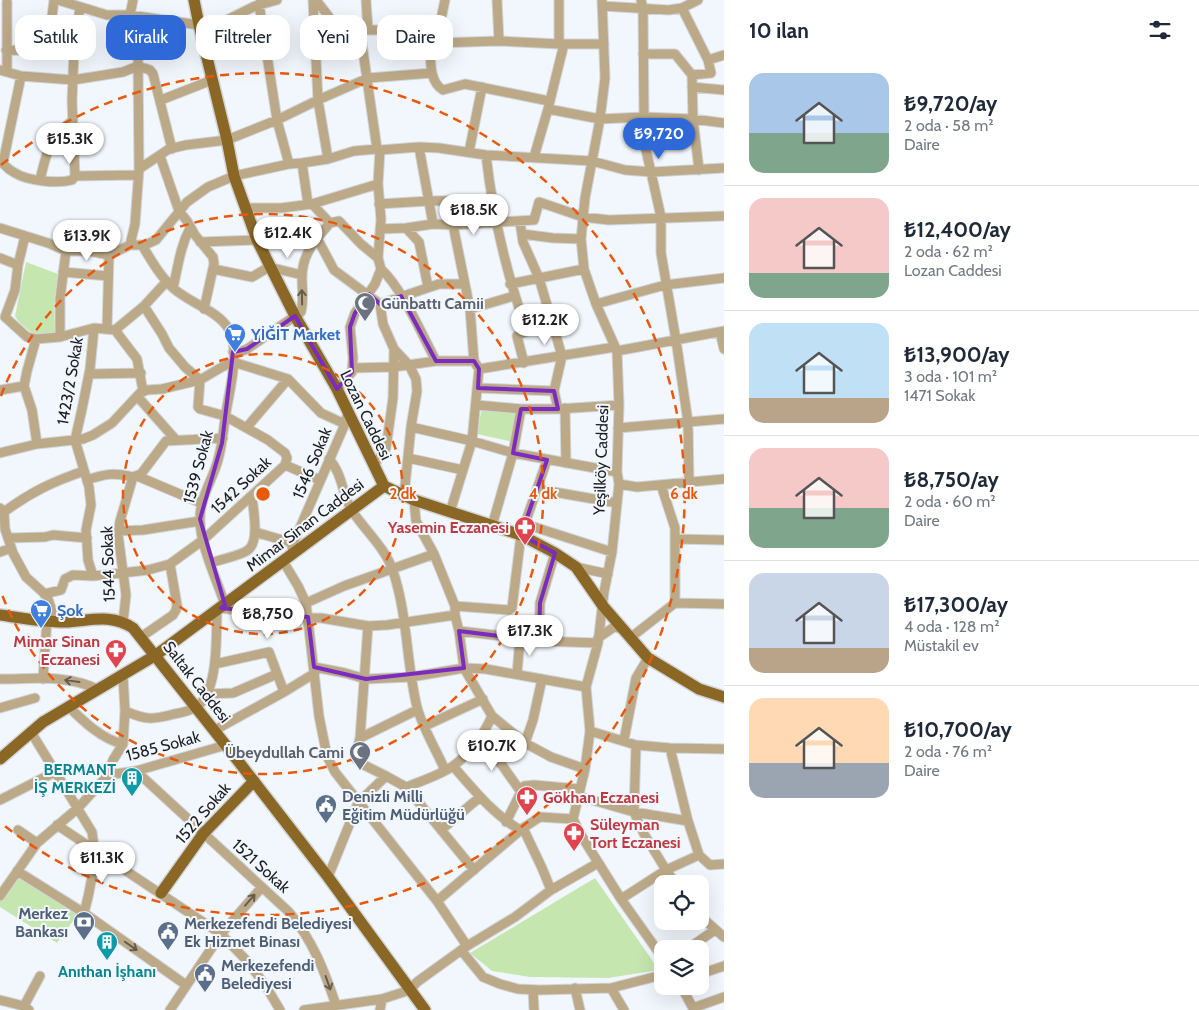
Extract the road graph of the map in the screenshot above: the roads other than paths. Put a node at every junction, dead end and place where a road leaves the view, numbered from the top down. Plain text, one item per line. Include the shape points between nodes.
1 (56, 0) edge
2 (133, 0) edge
3 (194, 0) edge
4 (277, 0) edge
5 (315, 0) edge
6 (366, 0) edge
7 (445, 0) edge
8 (498, 0) edge
9 (559, 0) edge
10 (698, 0) edge
11 (7, 2) edge
12 (256, 3) edge
13 (602, 3) edge
14 (642, 4) edge
15 (87, 5) edge
16 (682, 8) junction
17 (54, 15) edge
18 (106, 15) edge
19 (130, 15) edge
20 (196, 15) edge
21 (235, 15) edge
22 (327, 15) edge
23 (365, 15) edge
24 (441, 15) edge
25 (499, 40) junction
26 (453, 42) edge
27 (561, 44) junction
28 (604, 44) junction
29 (6, 50) junction
30 (15, 50) edge
31 (643, 54) junction
32 (724, 55) edge
33 (74, 60) edge
34 (138, 60) edge
35 (207, 60) edge
36 (366, 60) edge
37 (432, 60) edge
38 (708, 60) junction
39 (138, 66) junction
40 (3, 71) edge
41 (711, 73) junction
42 (432, 74) junction
43 (692, 75) junction
44 (21, 76) junction
45 (368, 78) junction
46 (73, 80) junction
47 (212, 80) junction
48 (482, 87) junction
49 (692, 87) junction
50 (719, 90) edge
51 (160, 100) junction
52 (318, 100) junction
53 (549, 105) junction
54 (644, 117) junction
55 (600, 119) junction
56 (693, 119) junction
57 (73, 120) junction
58 (277, 120) junction
59 (724, 123) edge
60 (228, 140) junction
61 (419, 147) junction
62 (172, 149) junction
63 (379, 149) junction
64 (469, 152) junction
65 (486, 155) junction
66 (160, 156) junction
67 (534, 157) junction
68 (328, 159) junction
69 (1, 162) edge
70 (592, 162) junction
71 (302, 163) junction
72 (289, 164) junction
73 (724, 168) edge
74 (699, 170) junction
75 (138, 172) junction
76 (652, 172) junction
77 (75, 176) junction
78 (234, 176) junction
79 (40, 180) junction
80 (378, 184) junction
81 (491, 200) junction
82 (429, 201) junction
83 (310, 204) junction
84 (379, 204) junction
85 (247, 208) junction
86 (179, 211) junction
87 (724, 216) edge
88 (583, 217) junction
89 (661, 217) junction
90 (497, 222) junction
91 (520, 222) junction
92 (330, 223) junction
93 (433, 224) junction
94 (453, 225) junction
95 (0, 228) edge
96 (190, 228) junction
97 (406, 228) junction
98 (380, 229) junction
99 (522, 234) junction
100 (25, 236) junction
101 (317, 238) junction
102 (581, 239) junction
103 (256, 240) junction
104 (200, 242) junction
105 (130, 245) junction
106 (142, 245) junction
107 (66, 251) junction
108 (109, 255) junction
109 (0, 258) edge
110 (378, 258) junction
111 (18, 265) junction
112 (268, 267) junction
113 (213, 269) junction
114 (381, 269) junction
115 (584, 269) junction
116 (63, 272) junction
117 (302, 275) junction
118 (108, 276) junction
119 (539, 278) junction
120 (724, 278) edge
121 (170, 284) junction
122 (464, 284) junction
123 (510, 284) junction
124 (666, 285) junction
125 (428, 287) junction
126 (369, 294) junction
127 (401, 296) junction
128 (514, 296) junction
129 (0, 301) edge
130 (380, 304) junction
131 (596, 304) junction
132 (9, 306) junction
133 (144, 306) junction
134 (204, 309) junction
135 (470, 309) junction
136 (2, 316) edge
137 (294, 316) junction
138 (94, 328) junction
139 (111, 330) junction
140 (722, 331) edge
141 (60, 337) junction
142 (36, 339) junction
143 (676, 340) junction
144 (394, 348) junction
145 (616, 349) junction
146 (724, 349) edge
147 (233, 352) junction
148 (562, 356) junction
149 (436, 361) junction
150 (233, 362) junction
151 (524, 362) junction
152 (409, 365) junction
153 (477, 365) junction
154 (394, 366) junction
155 (352, 368) junction
156 (89, 374) junction
157 (141, 374) junction
158 (288, 379) junction
159 (200, 380) junction
160 (24, 386) junction
161 (478, 388) junction
162 (337, 389) junction
163 (0, 390) edge
164 (554, 391) junction
165 (140, 394) junction
166 (476, 405) junction
167 (618, 405) junction
168 (521, 409) junction
169 (561, 409) junction
170 (348, 412) junction
171 (225, 416) junction
172 (724, 419) edge
173 (688, 422) junction
174 (345, 424) junction
175 (247, 427) junction
176 (411, 427) junction
177 (618, 428) junction
178 (223, 438) junction
179 (74, 440) junction
180 (176, 440) junction
181 (472, 441) junction
182 (38, 444) junction
183 (0, 452) edge
184 (513, 453) junction
185 (408, 458) junction
186 (329, 460) junction
187 (547, 460) junction
188 (566, 463) junction
189 (285, 465) junction
190 (374, 466) junction
191 (463, 470) junction
192 (617, 472) junction
193 (85, 475) junction
194 (135, 476) junction
195 (724, 479) edge
196 (320, 480) junction
197 (689, 482) junction
198 (619, 484) junction
199 (661, 485) junction
200 (384, 486) junction
201 (537, 489) junction
202 (252, 496) junction
203 (409, 498) junction
204 (201, 503) junction
205 (617, 503) junction
206 (2, 510) edge
207 (352, 510) junction
208 (450, 512) junction
209 (200, 521) junction
210 (525, 524) junction
211 (492, 526) junction
212 (119, 531) junction
213 (255, 532) junction
214 (521, 535) junction
215 (8, 538) junction
216 (87, 538) junction
217 (675, 539) junction
218 (203, 540) junction
219 (724, 540) edge
220 (10, 548) junction
221 (293, 548) junction
222 (0, 552) edge
223 (612, 552) junction
224 (555, 553) junction
225 (434, 554) junction
226 (283, 561) junction
227 (211, 562) junction
228 (170, 564) junction
229 (576, 567) junction
230 (393, 569) junction
231 (122, 573) junction
232 (608, 574) junction
233 (93, 576) junction
234 (44, 594) junction
235 (675, 603) junction
236 (306, 604) junction
237 (724, 604) edge
238 (603, 606) junction
239 (221, 608) junction
240 (455, 610) junction
241 (0, 615) edge
242 (308, 617) junction
243 (51, 620) junction
244 (123, 622) junction
245 (406, 622) junction
246 (368, 626) junction
247 (622, 629) junction
248 (459, 631) junction
249 (141, 637) junction
250 (520, 638) junction
251 (630, 638) junction
252 (598, 640) junction
253 (539, 641) junction
254 (156, 655) junction
255 (648, 658) junction
256 (215, 664) junction
257 (464, 668) junction
258 (314, 670) junction
259 (277, 674) junction
260 (517, 674) junction
261 (122, 676) junction
262 (411, 677) junction
263 (43, 678) junction
264 (0, 679) edge
265 (366, 679) junction
266 (542, 679) junction
267 (586, 687) junction
268 (99, 690) junction
269 (284, 692) junction
270 (208, 694) junction
271 (724, 697) edge
272 (35, 698) dead end
273 (482, 699) junction
274 (69, 707) junction
275 (196, 707) junction
276 (0, 708) edge
277 (417, 710) junction
278 (125, 711) junction
279 (492, 716) junction
280 (425, 726) junction
281 (214, 730) junction
282 (590, 731) junction
283 (30, 732) junction
284 (360, 738) junction
285 (477, 740) junction
286 (624, 740) junction
287 (525, 743) junction
288 (123, 744) junction
289 (636, 744) junction
290 (226, 745) junction
291 (670, 748) junction
292 (724, 751) edge
293 (1, 757) edge
294 (449, 768) junction
295 (585, 769) junction
296 (136, 771) junction
297 (55, 772) junction
298 (108, 775) junction
299 (386, 776) junction
300 (254, 781) junction
301 (406, 786) junction
302 (521, 792) junction
303 (578, 793) junction
304 (480, 797) junction
305 (0, 800) edge
306 (358, 803) junction
307 (78, 808) junction
308 (634, 812) junction
309 (573, 819) junction
310 (688, 821) junction
311 (506, 822) junction
312 (57, 825) junction
313 (521, 829) junction
314 (18, 830) dead end
315 (441, 830) junction
316 (203, 834) junction
317 (37, 843) junction
318 (95, 849) junction
319 (699, 856) junction
320 (598, 863) junction
321 (721, 864) edge
322 (474, 870) junction
323 (666, 870) junction
324 (17, 871) junction
325 (724, 874) edge
326 (670, 875) edge
327 (328, 877) junction
328 (262, 887) junction
329 (551, 890) junction
330 (161, 893) junction
331 (0, 896) edge
332 (620, 899) junction
333 (437, 901) junction
334 (84, 914) junction
335 (709, 924) edge
336 (715, 930) junction
337 (222, 934) junction
338 (724, 937) edge
339 (700, 940) edge
340 (654, 946) edge
341 (464, 948) junction
342 (724, 966) edge
343 (709, 971) edge
344 (40, 976) dead end
345 (654, 978) edge
346 (186, 985) junction
347 (575, 988) junction
348 (611, 988) junction
349 (410, 990) junction
350 (533, 990) junction
351 (686, 995) edge
352 (724, 997) edge
353 (382, 999) junction
354 (0, 1000) edge
355 (336, 1005) junction
356 (26, 1008) edge
357 (694, 1009) edge
358 (170, 1010) edge
359 (280, 1010) edge
360 (304, 1010) edge
361 (380, 1010) edge
362 (425, 1010) edge
363 (534, 1010) edge
364 (580, 1010) edge
365 (624, 1010) edge

1 - 15 street
1 - 17 street
2 - 19 street
3 - 20 main road, Lozan Caddesi
4 - 12 street
5 - 22 street
5 - 52 street
6 - 23 street
7 - 24 street
8 - 25 street
9 - 27 street
10 - 16 street
11 - 29 street
12 - 21 street
12 - 58 street
13 - 14 street
13 - 28 street, Yeşilköy Caddesi
14 - 16 street via 669,10
14 - 31 street
15 - 18 street
16 - 38 street
25 - 26 street
25 - 27 street
27 - 28 street
27 - 53 street
28 - 55 street, Yeşilköy Caddesi via 605,78
29 - 30 street
29 - 40 street
31 - 43 street via 675,54
31 - 54 street
32 - 38 street
33 - 46 street
34 - 39 street
35 - 47 main road, Lozan Caddesi
36 - 45 street
37 - 42 street
38 - 41 street
39 - 46 street via 123,72
39 - 51 street via 153,74
39 - 75 street
40 - 44 street
41 - 43 street
41 - 50 street
42 - 45 street
42 - 48 street via 437,86 443,90 465,84
43 - 49 street
44 - 46 street
44 - 69 street
45 - 52 street
45 - 63 street
46 - 57 street
47 - 51 street
47 - 60 main road, Lozan Caddesi
48 - 53 street
48 - 64 street
49 - 50 street
49 - 56 street
51 - 62 street
52 - 58 street
52 - 68 street
53 - 55 street
53 - 67 street
54 - 55 street
54 - 56 street
54 - 76 street via 646,150
55 - 70 street, Yeşilköy Caddesi
56 - 59 street
56 - 74 street
57 - 77 street
57 - 79 street via 59,131 49,146
58 - 60 street
58 - 72 street
60 - 62 street
60 - 78 main road, Lozan Caddesi
61 - 63 street
61 - 64 street
61 - 82 street
62 - 66 street
63 - 68 street via 354,151
63 - 80 street
64 - 65 street
65 - 67 street
65 - 81 street
66 - 75 street
66 - 86 street
67 - 70 street
68 - 71 street
69 - 79 street via 14,173
70 - 76 street
70 - 88 street, Yeşilköy Caddesi
71 - 72 street
71 - 83 street
72 - 78 street
73 - 74 street
74 - 76 street
75 - 77 street
75 - 105 street via 136,224
76 - 89 street
77 - 79 street via 66,182
78 - 85 main road, Lozan Caddesi
78 - 86 street via 208,187
80 - 83 street
80 - 84 street
81 - 82 street
81 - 90 street
82 - 84 street
82 - 93 street
83 - 85 street
83 - 92 street
84 - 98 street
85 - 103 main road, Lozan Caddesi
86 - 96 street
86 - 106 street via 156,240
87 - 89 street
88 - 89 street via 609,220
88 - 91 street via 538,202 534,220
88 - 102 street, Yeşilköy Caddesi
89 - 124 street via 661,253
90 - 91 street
90 - 94 street
90 - 123 street
91 - 99 street
92 - 101 street
92 - 110 street via 339,221
93 - 94 street
93 - 97 street
94 - 122 street
95 - 100 street
96 - 104 street
96 - 121 street
97 - 98 street
97 - 125 street via 419,242
98 - 110 street
99 - 102 street
99 - 119 street
100 - 107 street
100 - 111 street
101 - 117 street via 306,255
101 - 126 street via 334,270
102 - 115 street, Yeşilköy Caddesi
103 - 104 street
103 - 112 main road, Lozan Caddesi
104 - 113 street via 213,257
105 - 106 street
105 - 108 street
106 - 121 street, 1539 Sokak
107 - 108 street
107 - 116 street
108 - 118 street
109 - 111 street
110 - 114 street
111 - 132 street
112 - 113 street via 252,276
112 - 117 street
112 - 137 main road, Lozan Caddesi
113 - 134 street
114 - 126 street
114 - 127 street
115 - 119 street
115 - 131 street, Yeşilköy Caddesi
116 - 118 street
116 - 141 street
137 -> 117 street via 301,312 303,304
118 - 139 street
119 - 123 street
119 - 148 street
120 - 124 street
121 - 133 street
121 - 134 street, 1539 Sokak
122 - 125 street
122 - 135 street
123 - 128 street
124 - 131 street
124 - 143 street
125 - 127 street
126 - 130 street
126 - 155 street via 355,313 350,328
127 - 130 street
127 - 149 street
128 - 135 street
128 - 151 street via 527,331 517,336
129 - 132 street
130 - 144 street via 383,324
131 - 145 street, Yeşilköy Caddesi
132 - 136 street
133 - 139 street
133 - 159 street via 169,348
134 - 147 street, 1539 Sokak via 228,328
135 - 153 street
136 - 142 street via 27,337
137 - 147 street via 246,349
137 - 162 main road, Lozan Caddesi
138 - 139 street
138 - 141 street
138 - 156 street, 1423/2 Sokak
139 - 157 street via 132,350
140 - 143 street
140 - 146 street
141 - 142 street
142 - 160 street
143 - 145 street
143 - 173 street
144 - 152 street
144 - 154 street
145 - 148 street
145 - 167 street, Yeşilköy Caddesi
147 - 150 street, 1539 Sokak
148 - 151 street
148 - 164 street
149 - 152 street
149 - 153 street
150 - 158 street
150 - 159 street
150 - 171 street, 1539 Sokak
151 - 153 street
152 - 154 street
152 - 176 street via 416,379 417,391
153 - 161 street
154 - 155 street
154 - 190 street via 386,448
155 - 162 street
156 - 157 street
156 - 179 street, 1423/2 Sokak
157 - 165 street
158 - 174 street via 321,413
158 - 175 street
159 - 165 street
159 - 171 street, 1542 Sokak via 198,407
160 - 163 street
160 - 182 street
161 - 164 street
161 - 166 street
162 - 170 main road, Lozan Caddesi
164 - 169 street
165 - 179 street via 112,423 93,435
165 - 180 street
166 - 168 street
166 - 181 street
167 - 169 street
167 - 177 street, Yeşilköy Caddesi
168 - 169 street
168 - 184 street
169 - 188 street
170 - 174 street, 1546 Sokak
170 - 190 main road, Lozan Caddesi
171 - 175 street, 1542 Sokak
171 - 178 street, 1539 Sokak
172 - 173 street
173 - 177 street
173 - 197 street
174 - 186 street, 1546 Sokak
175 - 189 street, 1542 Sokak via 285,453
176 - 181 street
176 - 185 street
177 - 192 street, Yeşilköy Caddesi
178 - 180 street
178 - 204 street, 1539 Sokak via 214,473
179 - 182 street
179 - 193 street
180 - 194 street, 1544 Sokak via 166,441 141,474
181 - 184 street
181 - 191 street
182 - 183 street
184 - 187 street
184 - 211 street
185 - 191 street
185 - 203 street
186 - 196 street, 1546 Sokak
186 - 207 street via 340,476
187 - 188 street
187 - 201 street
188 - 192 street
189 - 196 street
189 - 202 street, 1542 Sokak
190 - 200 main road, Lozan Caddesi
191 - 208 street
192 - 198 street, Yeşilköy Caddesi
193 - 194 street
193 - 206 street via 49,483
193 - 216 street via 91,505
194 - 204 street
194 - 212 street, 1544 Sokak
195 - 197 street
196 - 221 street, 1546 Sokak
197 - 199 street
198 - 199 street via 637,487
198 - 205 street, Yeşilköy Caddesi
199 - 217 street via 675,528
200 - 203 main road, Lozan Caddesi
200 - 207 main road, Mimar Sinan Caddesi
201 - 205 street
201 - 210 street
202 - 213 street
202 - 218 street, 1542 Sokak
203 - 208 main road, Lozan Caddesi
203 - 225 street via 416,521
204 - 209 street, 1539 Sokak
205 - 223 street, Yeşilköy Caddesi
206 - 215 street
207 - 221 main road, Mimar Sinan Caddesi
207 - 230 street
208 - 211 main road, Lozan Caddesi
209 - 212 street
209 - 218 street, 1539 Sokak
210 - 214 street
210 - 223 street
211 - 214 main road, Lozan Caddesi
212 - 231 street, 1544 Sokak
213 - 221 street
213 - 227 street via 247,551
214 - 224 main road, Lozan Caddesi
214 - 240 street via 512,608
215 - 216 street via 53,535
215 - 220 street
216 - 233 street
217 - 219 street
217 - 235 street
218 - 227 street, 1539 Sokak
218 - 228 street, 1542 Sokak
220 - 222 street
220 - 234 street via 26,577
221 - 226 main road, Mimar Sinan Caddesi
223 - 232 street, Yeşilköy Caddesi
224 - 229 main road, Lozan Caddesi
224 - 253 street via 540,603
225 - 230 street
225 - 240 street
226 - 236 street
226 - 239 main road, Mimar Sinan Caddesi
227 - 239 street, 1539 Sokak
228 - 231 street
228 - 249 street via 176,610
229 - 232 street
229 - 238 main road, Lozan Caddesi
230 - 236 street via 344,586
230 - 245 street
231 - 233 street
231 - 244 street, 1544 Sokak via 126,595
232 - 238 street, Yeşilköy Caddesi
233 - 234 street via 67,577 61,590
234 - 243 street
235 - 237 street
235 - 251 street
236 - 242 street
238 - 247 main road, Lozan Caddesi
238 - 252 street, Yeşilköy Caddesi
239 - 242 street
239 - 254 main road, Mimar Sinan Caddesi
239 - 256 street
240 - 245 street
240 - 248 street
241 - 243 main road
242 - 246 street
242 - 258 street
243 - 244 main road via 111,618
243 - 263 street
244 - 249 main road, Saltak Caddesi
245 - 246 street
245 - 262 street
246 - 265 street
247 - 251 main road, Lozan Caddesi
247 - 252 street via 614,627
248 - 250 street
248 - 257 street
249 - 254 main road, Saltak Caddesi
250 - 253 street
250 - 260 street
251 - 255 main road, Lozan Caddesi
252 - 253 street
252 - 267 street, Yeşilköy Caddesi
254 - 261 main road, Mimar Sinan Caddesi
254 - 275 main road, Saltak Caddesi
255 - 271 main road, Lozan Caddesi via 699,689
255 - 286 street via 636,678
256 - 259 street via 269,652
256 - 270 street
257 - 260 street
257 - 262 street
257 - 273 street
258 - 265 street
258 - 269 street
258 - 306 street via 327,756
259 - 269 street
259 - 270 street via 233,693
260 - 266 street
261 - 268 main road, Mimar Sinan Caddesi
261 - 278 street
262 - 265 street
262 - 277 street
263 - 264 street
268 -> 263 street via 86,684
265 - 284 street
266 - 267 street
266 - 287 street
267 - 282 street, Yeşilköy Caddesi
268 - 274 main road, Mimar Sinan Caddesi
269 - 281 street
270 - 275 street
272 - 276 street
273 - 279 street
273 - 280 street
274 - 283 main road, Mimar Sinan Caddesi
274 - 288 street via 99,732
275 - 278 street via 155,719
275 - 281 main road, Saltak Caddesi
277 - 280 street
277 - 284 street
278 - 288 street
279 - 285 street
279 - 287 street
280 - 294 street
281 - 290 main road, Saltak Caddesi
282 - 286 street
282 - 295 street, Yeşilköy Caddesi
283 - 293 main road, Mimar Sinan Caddesi
283 - 297 street
284 - 299 street via 355,758
285 - 294 street
285 - 302 street via 502,765
286 - 289 street
287 - 295 street via 551,757
288 - 298 street via 112,760
289 - 291 street
289 - 308 street
290 - 296 street, 1585 Sokak
290 - 300 main road, Saltak Caddesi
291 - 292 street
291 - 310 street
294 - 301 street
294 - 304 street
295 - 303 street, Yeşilköy Caddesi
296 - 298 street, 1585 Sokak
296 - 316 street, 1521 Sokak
297 - 305 street
297 - 307 street
298 - 307 street
299 - 301 street
299 - 306 street
300 - 316 main road, 1522 Sokak
300 - 327 main road, Saltak Caddesi
301 - 315 street
302 - 303 street via 524,786 534,785
302 - 311 street
303 - 308 street
303 - 309 street, Yeşilköy Caddesi
304 - 311 street
304 - 315 street
306 - 327 street
306 - 333 street
307 - 312 street
307 - 318 street via 92,832
308 - 310 street
308 - 323 street
309 - 313 street via 540,817
309 - 320 street
310 - 319 street
311 - 313 street
312 - 317 street
312 - 318 street
313 - 322 street
313 - 329 street
314 - 317 street
315 - 322 street
316 - 328 street, 1521 Sokak
316 - 330 main road, 1522 Sokak
317 - 324 street
318 - 330 street
318 - 334 street
319 - 321 street via 710,865
319 - 323 street
320 - 329 street
320 - 332 street
321 - 325 street
322 - 333 street
323 - 326 street
323 - 332 street
324 - 331 street
324 - 334 street
327 - 349 main road, Saltak Caddesi
337 -> 328 street
328 -> 355 street, 1521 Sokak via 284,907 305,934 321,962
329 - 341 street via 515,918
330 - 337 street
332 - 340 street
333 - 341 street
334 -> 346 street
335 - 336 street
336 - 338 street
336 - 339 street
337 - 346 street
337 - 359 street via 248,962
341 - 349 street
341 - 350 street via 483,977 509,987
342 - 343 street
344 - 356 street
345 - 348 street
346 - 358 street
347 - 348 street
347 - 350 street
347 - 364 street
348 - 365 street
349 - 353 street
349 - 362 main road, Saltak Caddesi
350 - 363 street
351 - 357 street
352 - 357 street
353 - 355 street
353 - 361 street
354 - 356 street
355 - 360 street

